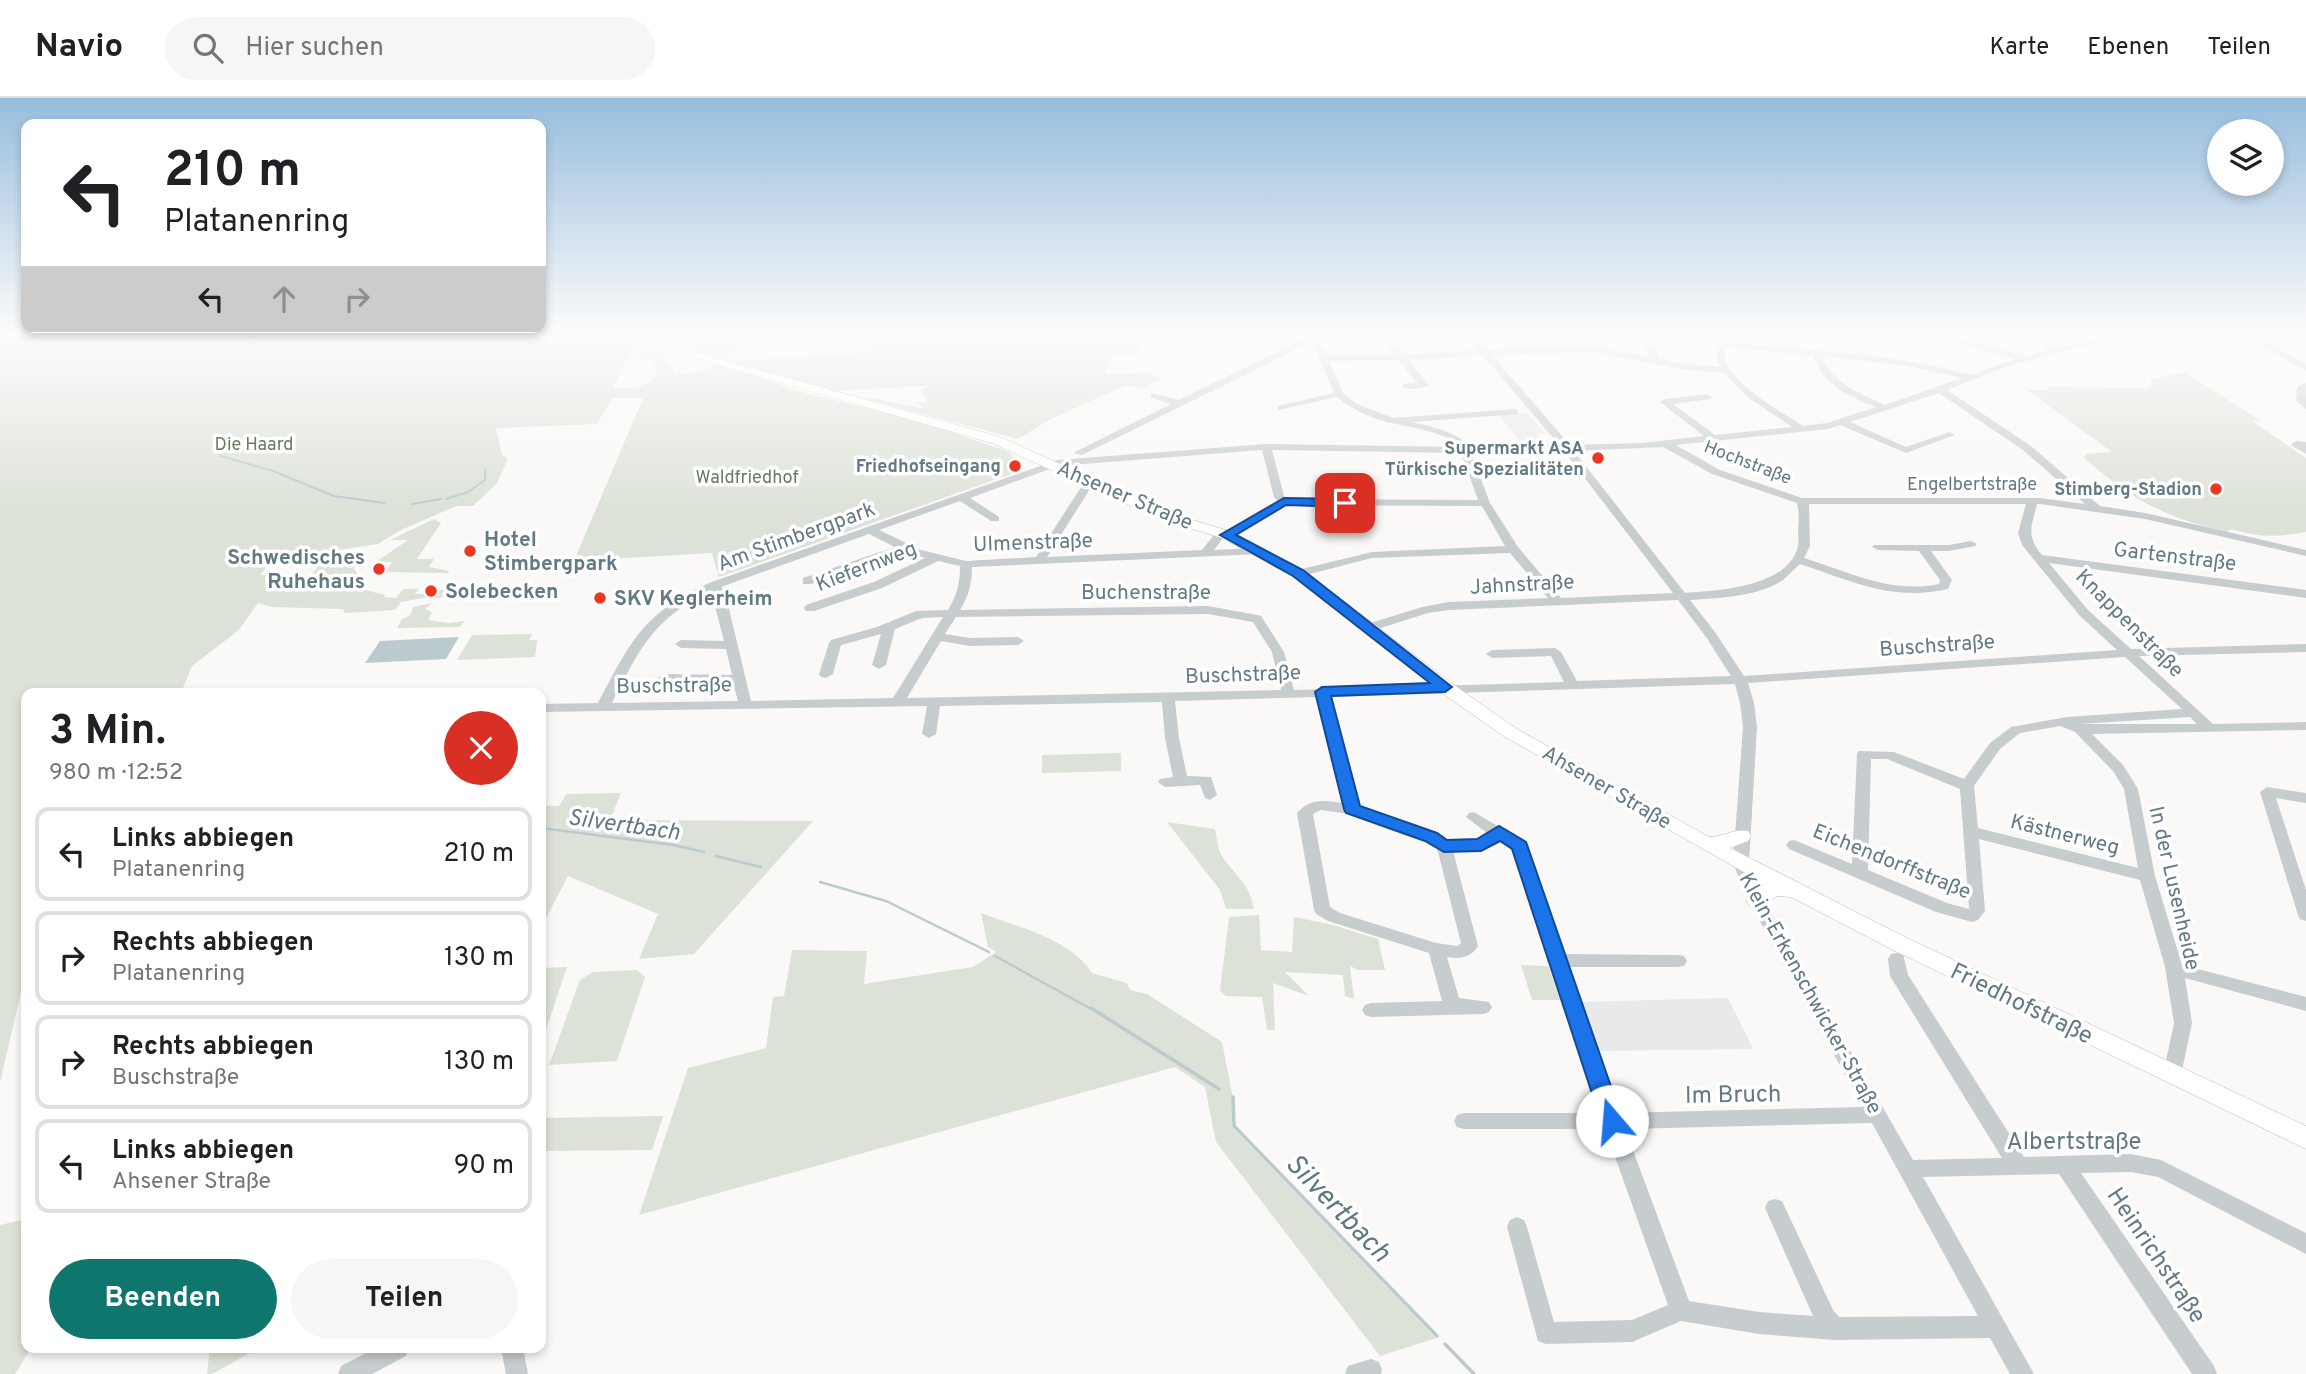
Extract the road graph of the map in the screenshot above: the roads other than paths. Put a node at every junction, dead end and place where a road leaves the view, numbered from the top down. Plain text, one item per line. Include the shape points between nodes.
1 (830, 394) edge
2 (1198, 394) edge
3 (1339, 394) joint
4 (1520, 394) edge
5 (1748, 394) edge
6 (1854, 394) edge
7 (1929, 394) edge
8 (1945, 394) edge
9 (1154, 395) dead end
10 (1707, 397) dead end
11 (1178, 403) junction
12 (1280, 408) dead end
13 (1885, 408) junction
14 (1515, 412) dead end
15 (1395, 422) junction
16 (1841, 422) junction
17 (1801, 429) junction
18 (1950, 435) dead end
19 (1714, 439) junction
20 (1666, 444) junction
21 (2306, 445) edge
22 (1266, 447) junction
23 (1568, 449) junction
24 (1468, 450) junction
25 (2306, 451) edge
26 (1078, 453) dead end
27 (1088, 461) junction
28 (1052, 464) junction
29 (1084, 478) junction
30 (961, 497) junction
31 (1801, 501) junction
32 (2032, 501) junction
33 (1284, 502) junction
34 (1485, 503) junction
35 (2096, 508) junction
36 (995, 519) dead end
37 (869, 530) junction
38 (1222, 537) junction
39 (1971, 544) dead end
40 (1878, 547) dead end
41 (904, 548) junction
42 (1923, 548) junction
43 (1513, 549) junction
44 (1260, 551) junction
45 (2306, 553) edge
46 (1204, 555) junction
47 (935, 558) junction
48 (2039, 558) junction
49 (1798, 560) junction
50 (1038, 561) junction
51 (966, 564) junction
52 (1298, 573) junction
53 (807, 581) dead end
54 (713, 586) junction
55 (2306, 594) edge
56 (1681, 596) junction
57 (1557, 601) junction
58 (810, 608) dead end
59 (953, 612) junction
60 (888, 627) junction
61 (1368, 628) junction
62 (937, 637) junction
63 (1018, 641) dead end
64 (681, 644) dead end
65 (732, 645) junction
66 (2306, 648) edge
67 (2126, 653) junction
68 (1492, 654) dead end
69 (879, 665) dead end
70 (826, 674) dead end
71 (664, 678) dead end
72 (740, 679) junction
73 (1740, 680) junction
74 (1572, 684) junction
75 (1445, 687) junction
76 (1322, 692) junction
77 (1288, 693) junction
78 (1168, 698) junction
79 (934, 702) junction
80 (897, 703) junction
81 (745, 704) junction
82 (603, 707) junction
83 (546, 708) edge
84 (2191, 713) junction
85 (2061, 722) junction
86 (2306, 726) edge
87 (2210, 728) junction
88 (2080, 729) junction
89 (929, 734) dead end
90 (1181, 781) junction
91 (1165, 782) dead end
92 (1967, 786) junction
93 (1210, 795) dead end
94 (2306, 798) edge
95 (1352, 809) junction
96 (1474, 817) dead end
97 (1499, 832) junction
98 (1972, 832) junction
99 (1741, 836) junction
100 (1705, 843) junction
101 (1794, 845) dead end
102 (1444, 846) junction
103 (1741, 863) junction
104 (1860, 872) junction
105 (2147, 876) junction
106 (1795, 890) junction
107 (1756, 900) junction
108 (2306, 915) edge
109 (1436, 949) junction
110 (1896, 959) dead end
111 (1559, 960) junction
112 (1678, 961) dead end
113 (2174, 969) junction
114 (2306, 1004) edge
115 (1460, 1007) junction
116 (1482, 1007) dead end
117 (1371, 1010) dead end
118 (2172, 1075) junction
119 (1878, 1115) junction
120 (1464, 1121) dead end
121 (1612, 1121) junction
122 (2306, 1138) edge
123 (2064, 1166) junction
124 (2019, 1167) junction
125 (1908, 1169) junction
126 (1775, 1208) dead end
127 (1517, 1227) dead end
128 (2306, 1244) edge
129 (1681, 1310) junction
130 (1997, 1327) junction
131 (1835, 1329) junction
132 (389, 1353) edge
133 (513, 1353) edge
134 (349, 1374) edge
135 (517, 1374) edge
136 (2023, 1374) edge
137 (2206, 1374) edge

1 - 28 main road, Ahsener Straße via 988,438
2 - 11 street
3 - 12 street
3 - 15 street
4 - 23 street, Klein-Erkenschwicker-Straße
5 - 17 street
6 - 13 street
7 - 13 street, Am Stimbergpark
8 - 35 street via 2026,447
9 - 11 street
10 - 19 street via 1665,402
11 - 26 street
13 - 16 street, Am Stimbergpark
14 - 15 street
15 - 24 street via 1461,439
16 - 17 street, Am Stimbergpark
16 - 18 street via 1906,450
17 - 19 street, Am Stimbergpark
19 - 20 street, Am Stimbergpark
20 - 23 street, Am Stimbergpark
20 - 31 street, Hochstraße via 1716,472
21 - 25 street via 2296,444
22 - 24 street, Am Stimbergpark
22 - 27 street, Am Stimbergpark
22 - 33 street via 1279,498
23 - 24 street, Am Stimbergpark
23 - 56 street, Klein-Erkenschwicker-Straße
24 - 34 street
27 - 28 street, Am Stimbergpark
27 - 29 street via 1078,469
28 - 29 main road, Ahsener Straße
28 - 30 street, Am Stimbergpark
29 - 38 main road, Ahsener Straße
29 - 50 street
30 - 36 street
30 - 37 street, Am Stimbergpark
31 - 32 street, Engelbertstraße
31 - 49 street, Hochstraße via 1804,546
32 - 35 street, Engelbertstraße
32 - 48 street, Knappenstraße via 2024,533
33 - 34 street
33 - 38 street
34 - 43 street
35 - 45 street, Engelbertstraße
37 - 41 street, Ulmenstraße
37 - 54 street, Am Stimbergpark
38 - 44 main road, Ahsener Straße
38 - 46 street
39 - 42 street
40 - 42 street
41 - 47 street, Ulmenstraße
41 - 53 street
42 - 49 street via 1946,580 1944,586 1886,589
43 - 52 street via 1372,555
43 - 57 street
44 - 46 street, Ulmenstraße
44 - 52 main road, Ahsener Straße
46 - 50 street, Ulmenstraße
47 - 51 street, Ulmenstraße
47 - 58 street, Kiefernweg via 878,585
48 - 55 street, Gartenstraße
48 - 67 street, Knappenstraße via 2084,613
49 - 56 street via 1775,580 1752,588
50 - 51 street, Ulmenstraße
51 - 59 street via 966,584
52 - 61 main road, Ahsener Straße
54 - 65 street via 719,592
54 - 82 street, Am Stimbergpark via 670,607 651,624
56 - 57 street, Jahnstraße
56 - 73 street, Klein-Erkenschwicker-Straße
57 - 61 street, Jahnstraße via 1449,606
59 - 60 street, Buchenstraße via 920,614
59 - 62 street
59 - 77 street, Buchenstraße via 1195,610 1245,615 1257,619 1278,652
60 - 69 street
60 - 70 street, Buchenstraße via 835,643
61 - 75 main road, Ahsener Straße
62 - 63 street
62 - 80 street
64 - 65 street
65 - 72 street
66 - 67 street, Buschstraße
67 - 73 street, Buschstraße
67 - 84 street, Knappenstraße
68 - 74 street via 1555,652
71 - 72 street
72 - 81 street
73 - 74 street, Buschstraße
73 - 99 street, Klein-Erkenschwicker-Straße via 1750,727
74 - 75 street, Buschstraße
75 - 76 street, Buschstraße
75 - 100 main road, Ahsener Straße via 1511,733
76 - 77 street, Buschstraße
76 - 95 street
77 - 78 street, Buschstraße
78 - 79 street, Buschstraße
78 - 90 street, Buschstraße
79 - 80 street, Buschstraße
79 - 89 street
80 - 81 street, Buschstraße
81 - 82 street, Buschstraße
82 - 83 street, Buschstraße
84 - 85 street
84 - 87 street, Knappenstraße
85 - 88 street
85 - 92 street via 2016,730 1994,746
86 - 87 street
87 - 88 street
88 - 105 street, In der Lusenheide via 2118,768 2131,789
90 - 91 street
90 - 93 street via 1206,776
92 - 98 street, Eichendorffstraße
92 - 104 street via 1889,755 1864,754
94 - 108 street via 2267,792
95 - 102 street
95 - 109 street via 1311,807 1305,813 1320,905 1334,917
96 - 97 street
97 - 102 street via 1481,845
97 - 111 street via 1519,846
98 - 104 street, Eichendorffstraße via 1978,911 1972,916 1942,908
98 - 105 street, Kästnerweg
99 - 100 main road via 1722,844
99 - 103 street, Klein-Erkenschwicker-Straße
100 - 103 main road, Ahsener Straße
101 - 104 street, Eichendorffstraße
102 - 109 street via 1470,946 1459,953
103 - 106 main road, Friedhofstraße
103 - 107 street, Klein-Erkenschwicker-Straße
105 - 113 street, In der Lusenheide
106 - 107 main road via 1773,888
106 - 118 main road, Friedhofstraße
107 - 119 street, Klein-Erkenschwicker-Straße
109 - 115 street via 1451,1002
110 - 124 street via 1899,976
111 - 112 street
111 - 121 street
113 - 114 street
113 - 118 street, In der Lusenheide via 2183,1023
115 - 116 street
115 - 117 street
118 - 122 main road, Friedhofstraße
119 - 121 street, Im Bruch
119 - 125 street, Klein-Erkenschwicker-Straße
120 - 121 street, Im Bruch
121 - 129 street
123 - 124 street, Albertstraße
123 - 128 street, Albertstraße via 2131,1163 2161,1169
123 - 137 street, Heinrichstraße
124 - 125 street, Albertstraße
125 - 130 street, Klein-Erkenschwicker-Straße
126 - 131 street via 1825,1318
127 - 129 street via 1546,1333 1632,1331
129 - 131 street
130 - 131 street
130 - 136 street, Klein-Erkenschwicker-Straße
132 - 134 street
133 - 135 street

